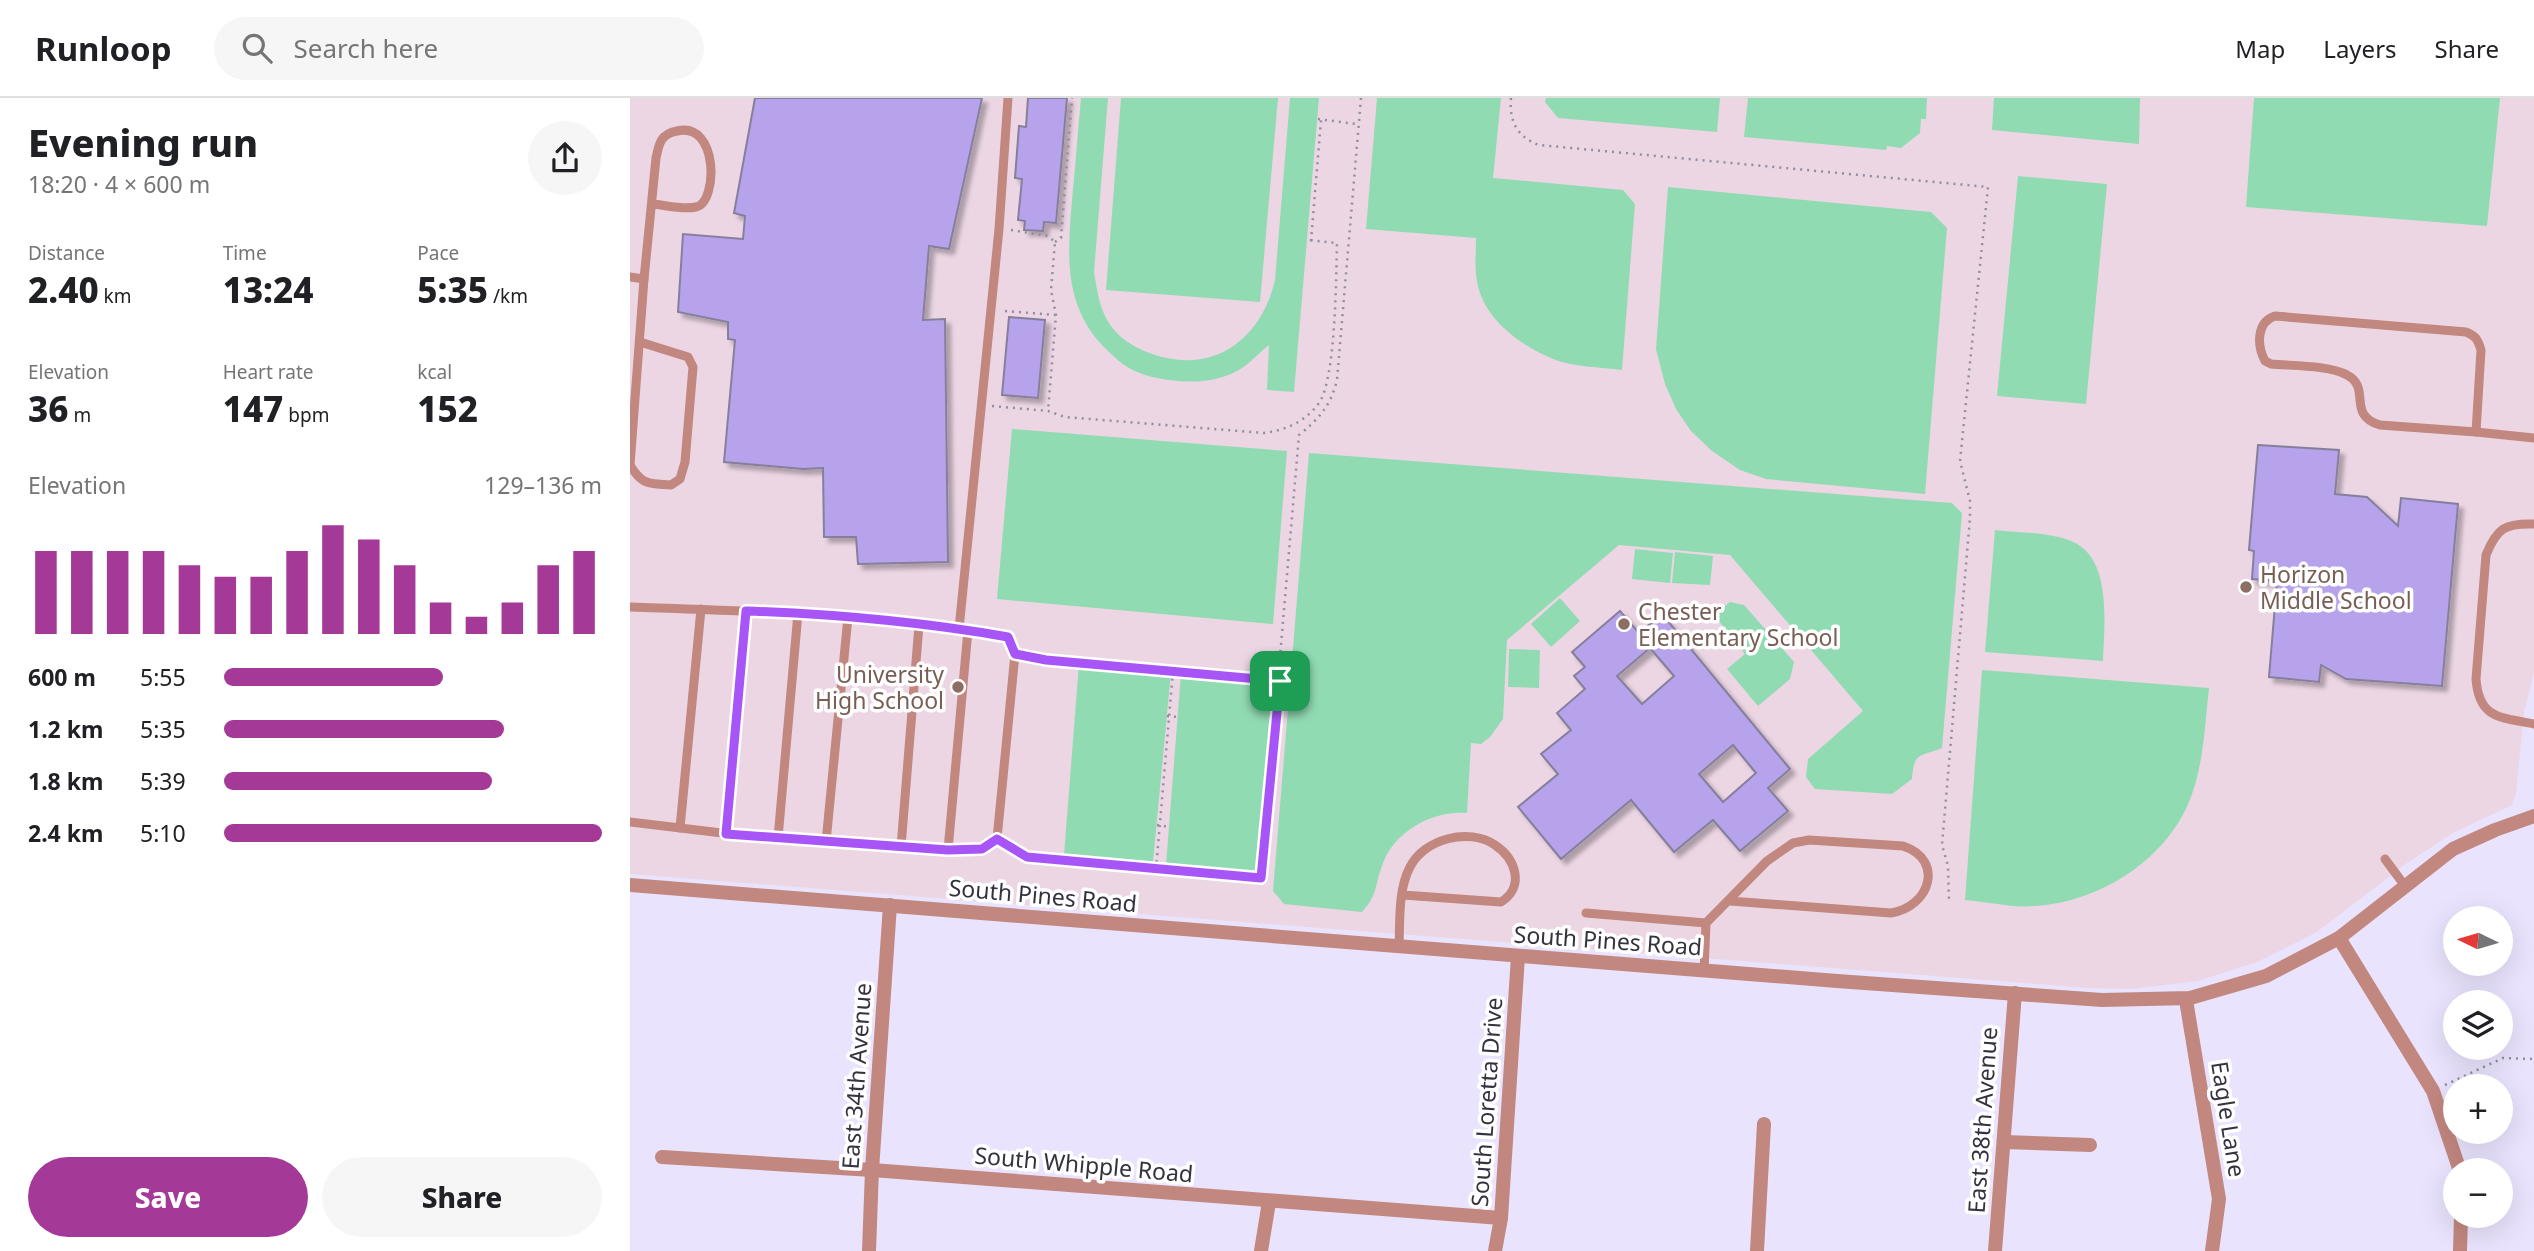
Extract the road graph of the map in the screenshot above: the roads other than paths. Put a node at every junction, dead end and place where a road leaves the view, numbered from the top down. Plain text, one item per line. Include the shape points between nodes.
1 (1007, 98) edge
2 (652, 204) junction
3 (630, 277) edge
4 (644, 279) junction
5 (640, 342) junction
6 (2476, 432) junction
7 (2534, 438) edge
8 (2534, 524) edge
9 (630, 607) edge
10 (701, 609) junction
11 (746, 611) junction
12 (798, 612) junction
13 (848, 617) junction
14 (919, 625) junction
15 (963, 629) junction
16 (2534, 724) edge
17 (2534, 816) edge
18 (630, 822) edge
19 (680, 828) junction
20 (726, 834) junction
21 (778, 838) junction
22 (826, 842) junction
23 (901, 847) junction
24 (948, 850) junction
25 (2385, 859) dead end
26 (630, 885) edge
27 (2405, 886) junction
28 (1403, 895) junction
29 (1730, 901) junction
30 (890, 905) junction
31 (1586, 913) dead end
32 (1706, 923) junction
33 (2339, 938) junction
34 (1399, 947) junction
35 (1518, 956) junction
36 (1704, 971) junction
37 (2015, 993) junction
38 (2190, 998) junction
39 (1764, 1124) dead end
40 (2004, 1142) junction
41 (2091, 1144) dead end
42 (662, 1157) dead end
43 (2456, 1158) edge
44 (872, 1170) junction
45 (1269, 1202) junction
46 (1501, 1218) junction
47 (2461, 1228) edge
48 (869, 1251) edge
49 (1261, 1251) edge
50 (1495, 1251) edge
51 (1757, 1251) edge
52 (1995, 1251) edge
53 (2212, 1251) edge
54 (2460, 1251) edge

1 - 15 lane
2 - 2 lane via 659,140 680,130 694,131 705,141 710,155 706,201 698,207
2 - 4 lane
3 - 4 lane
4 - 5 lane
5 - 5 lane via 630,465 646,484 671,485 680,479 685,462 693,367 688,357
6 - 6 lane via 2481,350 2479,341 2466,332 2275,316 2263,324 2260,344 2265,361 2346,374 2355,381 2362,412 2370,422
6 - 7 lane
8 - 16 lane via 2504,527 2486,555 2476,679 2483,708
9 - 10 lane
10 - 11 lane
10 - 19 lane
11 - 12 lane
11 - 20 lane
12 - 13 lane
12 - 21 lane
13 - 14 lane
13 - 22 lane
14 - 15 lane
14 - 23 lane
15 - 24 lane
15 - 24 lane via 1008,637 1015,654 997,839 982,849
17 - 27 street, South Pines Road via 2453,849
18 - 19 lane
19 - 20 lane
20 - 21 lane
21 - 22 lane
22 - 23 lane
23 - 24 lane
25 - 27 lane
26 - 30 street, South Pines Road
27 - 33 street, South Pines Road
28 - 28 lane via 1414,858 1427,847 1455,838 1494,844 1513,869 1515,889 1501,902
28 - 34 lane
29 - 29 lane via 1767,861 1801,840 1903,846 1916,852 1928,872 1923,894 1912,906 1891,913
29 - 32 lane
30 - 34 street, South Pines Road
30 - 44 street, East 34th Avenue
31 - 32 lane
32 - 36 lane
33 - 38 street, South Pines Road via 2266,976
33 - 43 street via 2433,1091
34 - 35 street, South Pines Road
35 - 36 street, South Pines Road
35 - 46 street, South Loretta Drive
36 - 37 street, South Pines Road
37 - 38 street, South Pines Road via 2102,1000
37 - 40 street, East 38th Avenue
38 - 53 street, Eagle Lane via 2186,1000 2219,1199
39 - 51 street
40 - 41 street
40 - 52 street, East 38th Avenue
42 - 44 street, South Whipple Road
44 - 45 street, South Whipple Road
44 - 48 street, East 34th Avenue
45 - 46 street, South Whipple Road
45 - 49 street
46 - 50 street, South Loretta Drive
47 - 54 street

